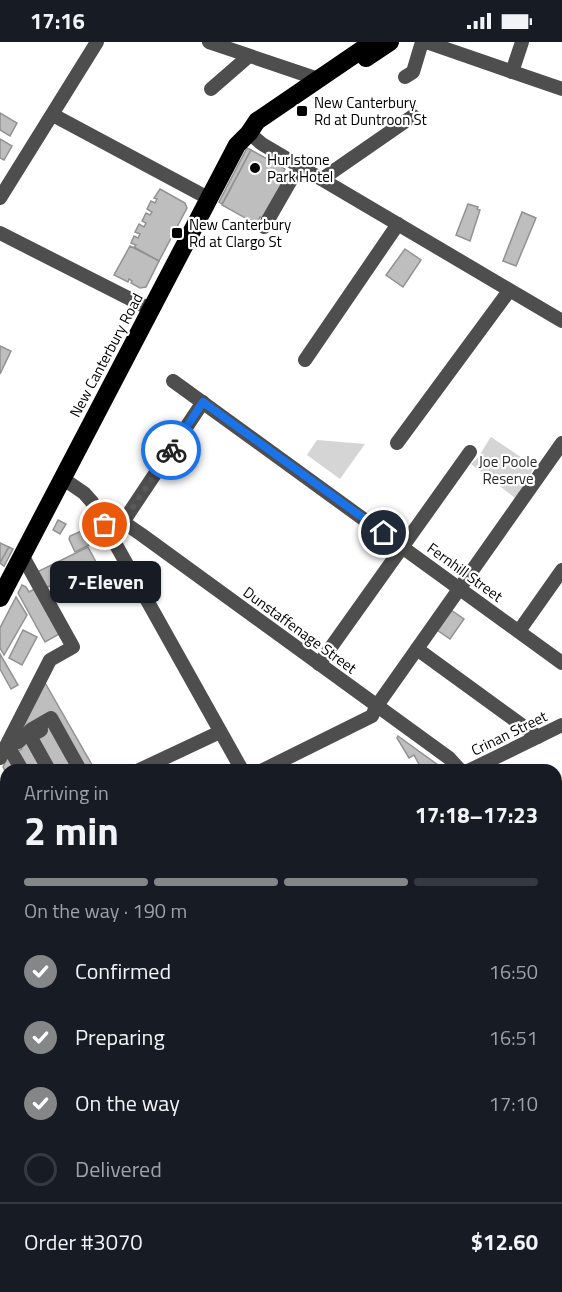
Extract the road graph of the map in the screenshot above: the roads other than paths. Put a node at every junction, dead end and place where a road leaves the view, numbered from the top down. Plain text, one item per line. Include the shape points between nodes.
1 (97, 42) edge
2 (208, 42) edge
3 (373, 42) edge
4 (390, 42) edge
5 (424, 42) edge
6 (522, 42) edge
7 (249, 56) junction
8 (512, 72) junction
9 (405, 77) dead end
10 (318, 79) junction
11 (212, 89) dead end
12 (562, 89) edge
13 (52, 115) junction
14 (413, 116) dead end
15 (249, 133) junction
16 (299, 166) junction
17 (322, 179) junction
18 (0, 198) edge
19 (208, 198) junction
20 (398, 224) junction
21 (264, 227) dead end
22 (0, 233) edge
23 (509, 291) junction
24 (150, 309) junction
25 (562, 321) edge
26 (305, 360) dead end
27 (173, 381) dead end
28 (203, 402) junction
29 (397, 443) dead end
30 (562, 443) edge
31 (470, 452) dead end
32 (62, 478) junction
33 (103, 520) junction
34 (121, 521) junction
35 (142, 535) junction
36 (402, 546) junction
37 (120, 553) junction
38 (22, 555) junction
39 (562, 570) edge
40 (460, 589) junction
41 (0, 598) edge
42 (519, 631) junction
43 (417, 649) junction
44 (562, 663) edge
45 (318, 664) junction
46 (376, 707) junction
47 (562, 725) edge
48 (220, 732) junction
49 (538, 737) junction
50 (14, 746) edge
51 (18, 764) edge
52 (41, 764) edge
53 (77, 764) edge
54 (152, 764) edge
55 (239, 764) edge
56 (275, 764) edge
57 (454, 764) edge
58 (482, 764) edge

1 - 13 street
2 - 7 street
3 - 10 highway, New Canterbury Road
4 - 15 highway, New Canterbury Road via 266,127
5 - 8 street
5 - 9 street via 413,72
6 - 8 street
7 - 10 street
7 - 11 street
8 - 12 street
10 - 15 highway, New Canterbury Road via 257,121
13 - 18 street
13 - 19 street
14 - 17 street
15 - 16 street
15 - 19 highway, New Canterbury Road via 232,152
16 - 17 street
16 - 21 street
17 - 20 street
19 - 24 highway, New Canterbury Road
20 - 23 street
20 - 26 street
22 - 24 street
23 - 25 street
23 - 29 street
24 - 32 highway, New Canterbury Road
27 - 28 street, Fernhill Street
28 - 34 street
28 - 36 street, Fernhill Street
30 - 40 street
31 - 36 street
32 - 33 street via 88,497
32 - 38 highway, New Canterbury Road
33 - 34 street, Dunstaffenage Street via 113,515
33 - 37 street
34 - 35 street, Dunstaffenage Street
35 - 37 street via 126,538
35 - 45 street, Dunstaffenage Street
36 - 40 street, Fernhill Street
36 - 45 street
37 - 48 street
38 - 41 highway, New Canterbury Road
38 - 50 street via 73,647 50,660
39 - 42 street
40 - 42 street, Fernhill Street
40 - 43 street
42 - 44 street, Fernhill Street
43 - 46 street
43 - 49 street
45 - 46 street, Dunstaffenage Street
46 - 56 street via 372,716
46 - 57 street, Dunstaffenage Street
47 - 49 street, Crinan Street
48 - 54 street
48 - 55 street
49 - 58 street, Crinan Street
50 - 51 street via 12,753
50 - 52 street
50 - 53 street via 51,718

